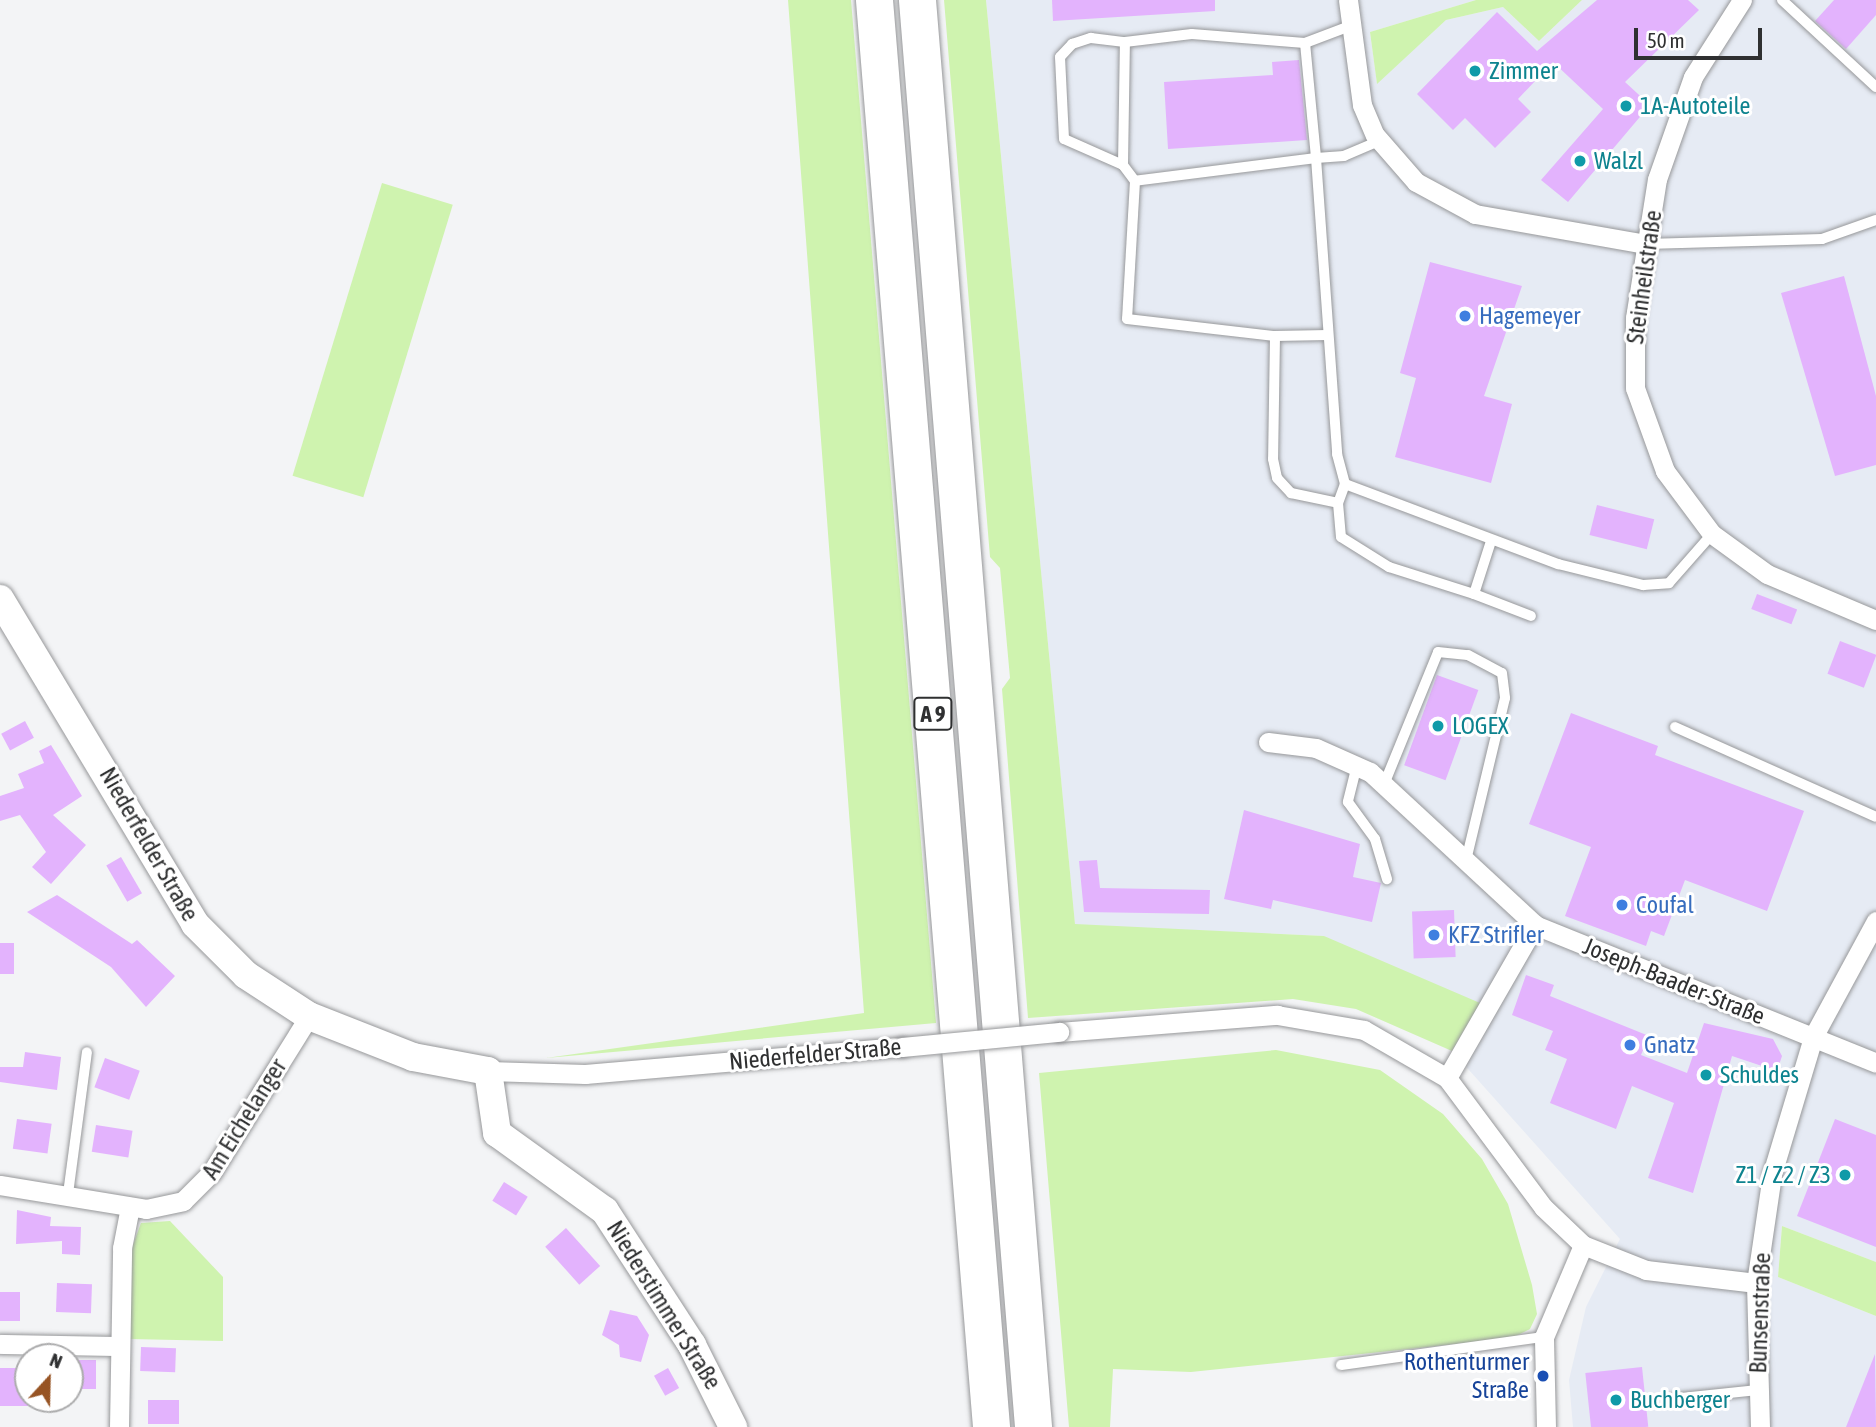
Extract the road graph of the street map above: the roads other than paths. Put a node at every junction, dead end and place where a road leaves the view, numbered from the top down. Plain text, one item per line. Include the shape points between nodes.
1 (874, 0) edge
2 (917, 0) edge
3 (1348, 0) edge
4 (1742, 0) edge
5 (1782, 0) edge
6 (1350, 26) junction
7 (1125, 42) junction
8 (1305, 43) junction
9 (1876, 87) edge
10 (1379, 141) junction
11 (1316, 158) junction
12 (1123, 165) junction
13 (1135, 181) junction
14 (1876, 220) edge
15 (1646, 244) junction
16 (1328, 335) junction
17 (1275, 336) junction
18 (1345, 484) junction
19 (1338, 503) junction
20 (1712, 534) junction
21 (1491, 541) junction
22 (1474, 594) junction
23 (0, 599) edge
24 (1531, 616) dead end
25 (1876, 620) edge
26 (1675, 727) dead end
27 (1268, 742) dead end
28 (1357, 764) junction
29 (1385, 782) junction
30 (1876, 817) edge
31 (1465, 864) junction
32 (1387, 879) dead end
33 (1876, 921) edge
34 (1535, 925) junction
35 (309, 1016) junction
36 (1813, 1037) junction
37 (87, 1052) dead end
38 (1876, 1063) edge
39 (488, 1071) junction
40 (1447, 1078) junction
41 (0, 1185) edge
42 (68, 1194) junction
43 (130, 1207) junction
44 (1583, 1245) junction
45 (1756, 1283) junction
46 (1544, 1337) junction
47 (0, 1344) edge
48 (120, 1346) junction
49 (1341, 1365) dead end
50 (1758, 1390) junction
51 (1672, 1399) dead end
52 (119, 1427) edge
53 (733, 1427) edge
54 (991, 1427) edge
55 (1033, 1427) edge
56 (1546, 1427) edge
57 (1760, 1427) edge

1 - 54 highway, A 9
2 - 55 highway, A 9
3 - 6 street
4 - 15 street, Steinheilstraße via 1693,77 1675,122
5 - 9 lane
6 - 8 lane
6 - 10 street via 1357,85
7 - 8 lane via 1192,34
7 - 12 lane
7 - 12 lane via 1091,38 1072,44 1060,57 1065,139
8 - 11 lane
10 - 11 lane via 1344,156
10 - 15 street via 1416,183 1475,214
11 - 13 lane
11 - 16 lane
12 - 13 lane
13 - 17 lane via 1127,319
14 - 15 lane via 1822,239
15 - 20 street, Steinheilstraße via 1635,318 1635,388 1665,471
16 - 17 lane
16 - 18 lane via 1337,454
17 - 19 lane via 1277,478 1290,493
18 - 19 lane
18 - 21 lane
19 - 22 lane via 1341,537 1355,551
20 - 21 lane via 1669,583 1643,585
20 - 25 street, Steinheilstraße via 1767,575
21 - 22 lane
22 - 24 lane
23 - 35 street, Niederfelder Straße via 195,924 246,975
26 - 30 lane
27 - 28 street, Joseph-Baader-Straße via 1316,748
28 - 29 street, Joseph-Baader-Straße
28 - 32 lane via 1348,802 1375,839
29 - 31 street, Joseph-Baader-Straße
29 - 31 lane via 1438,652 1468,655 1502,673 1505,698
31 - 34 street, Joseph-Baader-Straße
33 - 36 street, Bunsenstraße
34 - 36 street, Joseph-Baader-Straße
34 - 40 street
35 - 39 street, Niederfelder Straße via 413,1057
35 - 43 street, Am Eichelanger via 203,1185 172,1206
36 - 38 street
36 - 45 street, Bunsenstraße via 1772,1174
37 - 42 lane
39 - 40 street, Niederfelder Straße, bridge via 585,1074 1059,1032 1308,1017 1389,1041
39 - 53 street, Niederstimmer Straße via 497,1133 605,1210 692,1345
40 - 44 street, Niederfelder Straße via 1543,1207
41 - 42 street, Am Eichelanger
42 - 43 street, Am Eichelanger
43 - 48 street via 122,1248
44 - 45 street, Niederfelder Straße via 1646,1270
44 - 46 street
45 - 50 street, Bunsenstraße
46 - 49 lane
46 - 56 street
47 - 48 street
48 - 52 street
50 - 51 lane
50 - 57 street, Bunsenstraße

